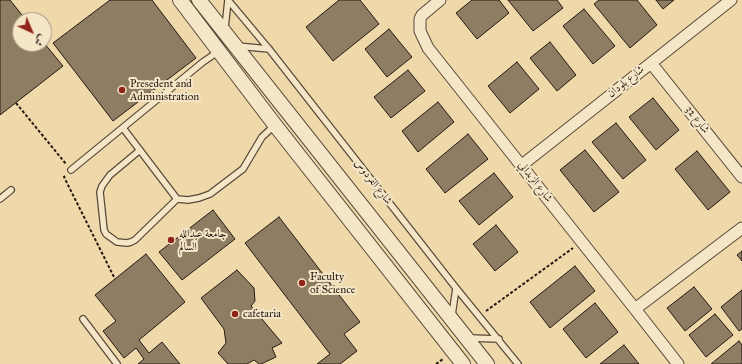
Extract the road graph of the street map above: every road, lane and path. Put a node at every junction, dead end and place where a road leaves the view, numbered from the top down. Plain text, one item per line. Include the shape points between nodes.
1 (180, 0) edge
2 (199, 0) edge
3 (228, 0) edge
4 (440, 0) edge
5 (731, 0) edge
6 (224, 32) junction
7 (235, 46) junction
8 (269, 49) junction
9 (219, 51) junction
10 (651, 63) junction
11 (16, 103) dead end
12 (275, 125) junction
13 (123, 128) junction
14 (140, 150) junction
15 (522, 165) junction
16 (71, 170) junction
17 (742, 177) edge
18 (12, 190) dead end
19 (0, 199) edge
20 (177, 199) junction
21 (742, 228) edge
22 (583, 242) junction
23 (115, 279) dead end
24 (456, 288) junction
25 (635, 309) junction
26 (479, 315) junction
27 (83, 319) dead end
28 (451, 319) junction
29 (466, 338) junction
30 (499, 339) junction
31 (117, 364) edge
32 (463, 364) edge
33 (487, 364) edge
34 (518, 364) edge
35 (678, 364) edge

1 - 9 street
2 - 6 street
3 - 6 lane
3 - 8 lane, شارع الفردوس
4 - 15 street, شارع الزبداني via 422,15 421,35 432,53
5 - 10 street, شارع بلودان
6 - 7 street
7 - 8 lane
7 - 28 street
8 - 24 lane, شارع الفردوس
9 - 12 street
9 - 13 lane
10 - 15 street, شارع بلودان
10 - 17 street, شارع 32
11 - 16 path
12 - 20 lane via 262,138 243,169 219,188 199,198
12 - 32 street
13 - 14 lane
13 - 16 lane
14 - 20 lane
14 - 20 lane via 110,175 102,186 100,192 104,230 109,238 122,243 135,240
15 - 22 street, شارع الزبداني
16 - 23 path via 64,177
18 - 19 lane
21 - 25 street
22 - 25 street, شارع الزبداني
22 - 26 path
24 - 26 lane, شارع الفردوس
24 - 28 lane
25 - 35 street, شارع الزبداني
26 - 30 lane, شارع الفردوس
27 - 31 lane
28 - 29 street
29 - 30 lane
29 - 33 street
30 - 34 lane, شارع الفردوس

